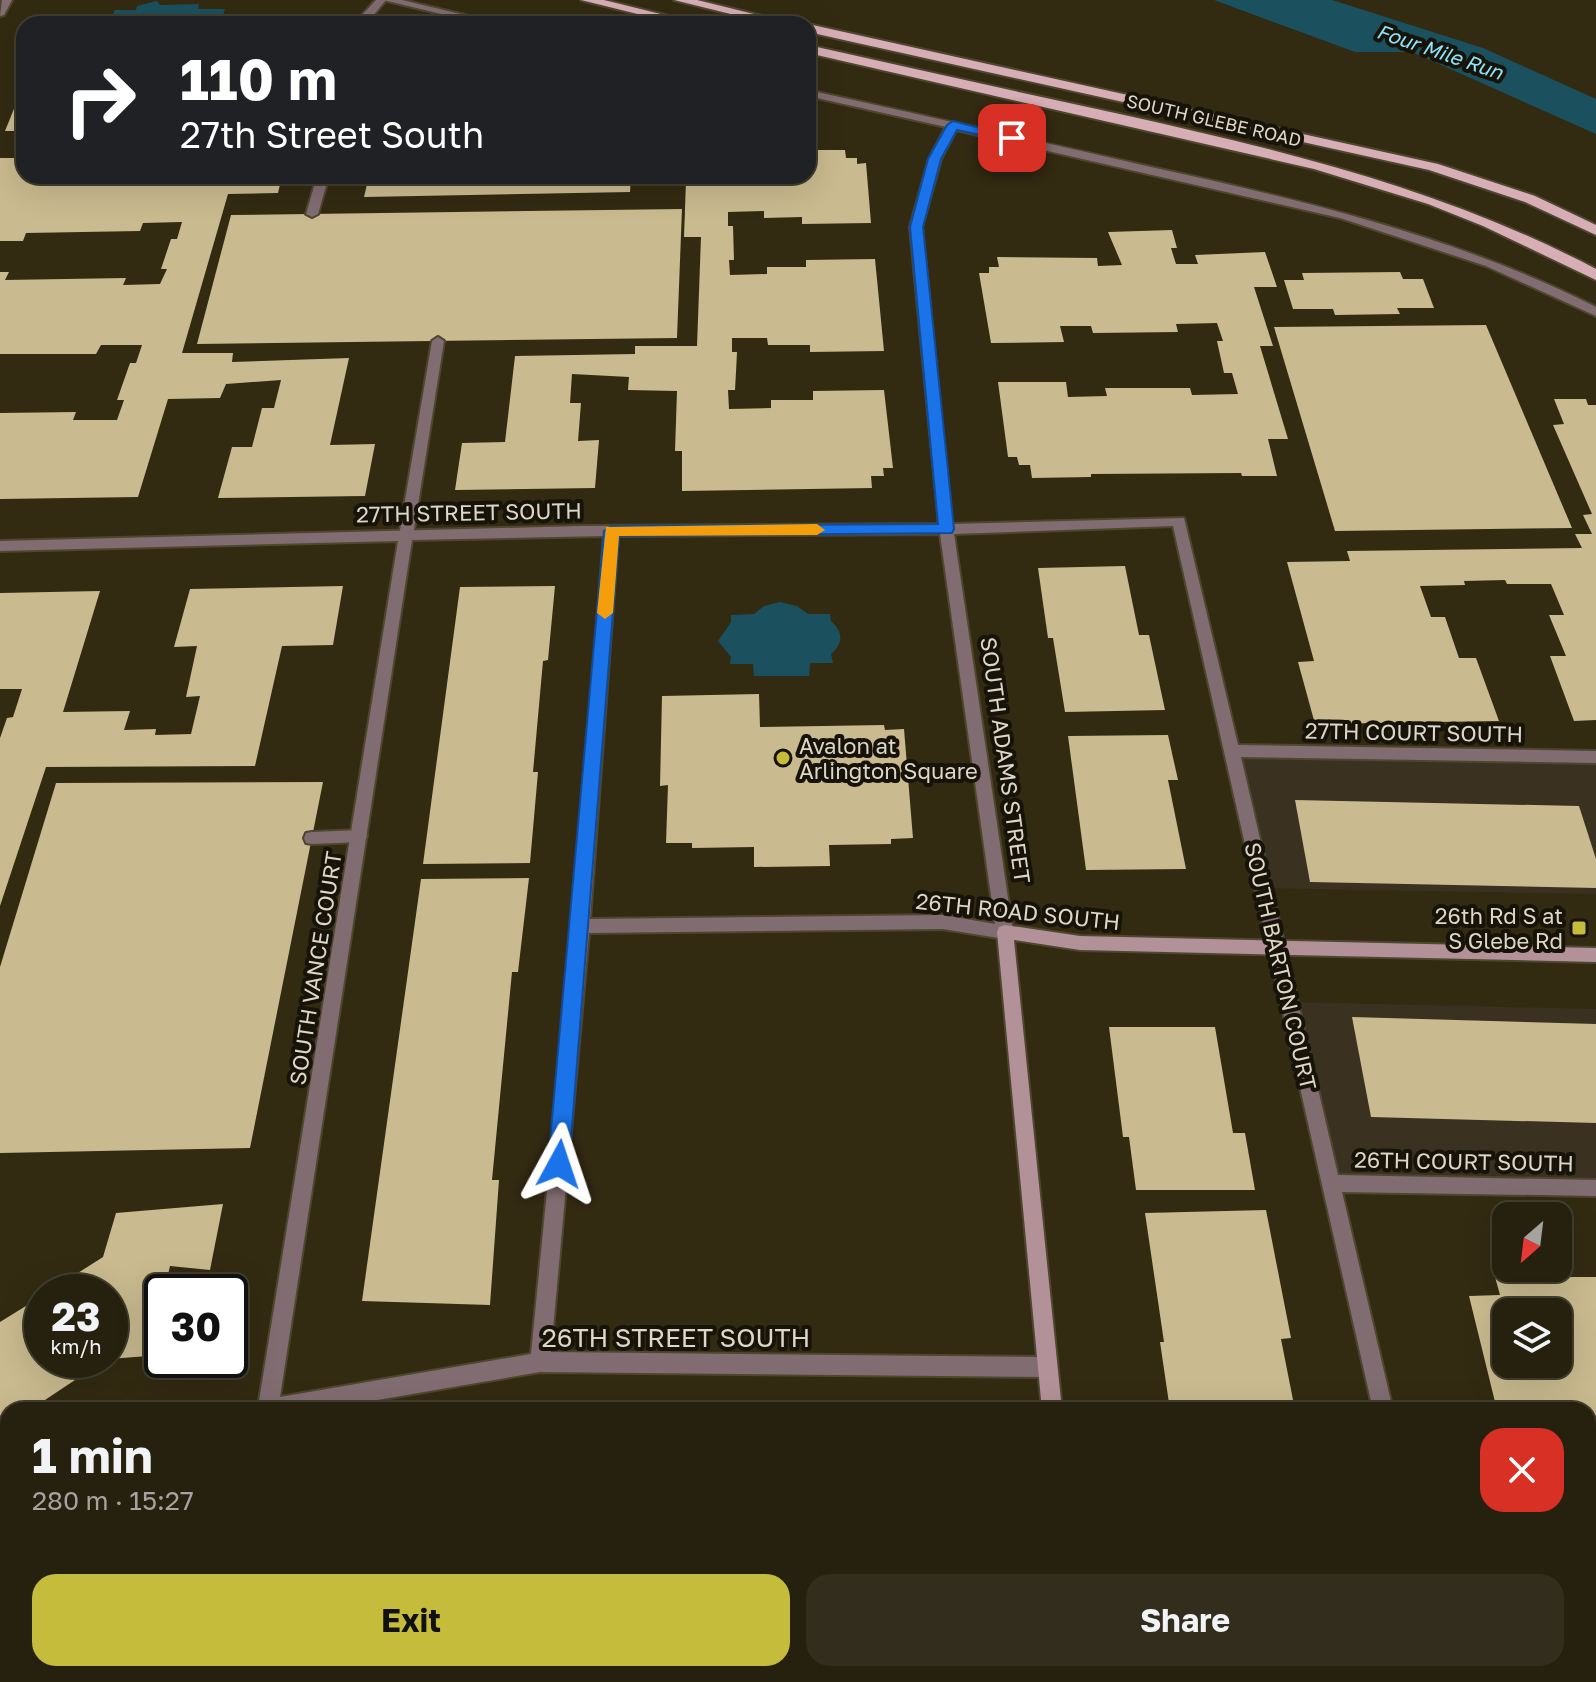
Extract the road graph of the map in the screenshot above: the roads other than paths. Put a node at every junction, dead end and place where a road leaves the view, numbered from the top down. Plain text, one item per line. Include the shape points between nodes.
1 (7, 0) edge
2 (381, 0) edge
3 (388, 0) edge
4 (587, 0) edge
5 (680, 0) edge
6 (0, 13) edge
7 (367, 16) edge
8 (461, 16) edge
9 (659, 16) edge
10 (753, 16) edge
11 (816, 30) edge
12 (816, 51) edge
13 (816, 95) edge
14 (953, 125) junction
15 (321, 184) edge
16 (312, 214) dead end
17 (1596, 231) edge
18 (1596, 275) edge
19 (1596, 312) edge
20 (438, 341) dead end
21 (1179, 521) joint
22 (946, 529) junction
23 (611, 531) junction
24 (406, 536) junction
25 (0, 546) edge
26 (1232, 751) junction
27 (1596, 757) edge
28 (359, 836) junction
29 (312, 838) dead end
30 (581, 926) junction
31 (1005, 932) junction
32 (1276, 946) junction
33 (1596, 955) edge
34 (1331, 1183) junction
35 (1596, 1188) edge
36 (540, 1362) junction
37 (1047, 1367) junction
38 (267, 1402) edge
39 (307, 1402) edge
40 (1051, 1402) edge
41 (1381, 1402) edge

1 - 6 street
2 - 7 street
3 - 8 street
4 - 9 main road
5 - 10 main road
11 - 17 main road, SOUTH GLEBE ROAD via 1433,167 1530,199
12 - 18 main road, SOUTH GLEBE ROAD via 1338,170 1469,214
13 - 14 street
14 - 19 street via 1387,227 1480,258
14 - 22 street, SOUTH ADAMS STREET via 935,159 916,227
15 - 16 street
20 - 24 street, SOUTH VANCE COURT
21 - 22 street, 27TH STREET SOUTH
21 - 26 street, SOUTH BARTON COURT
22 - 23 street, 27TH STREET SOUTH
22 - 31 street, SOUTH ADAMS STREET
23 - 24 street, 27TH STREET SOUTH
23 - 30 street
24 - 25 street, 27TH STREET SOUTH
24 - 28 street, SOUTH VANCE COURT
26 - 27 street, 27TH COURT SOUTH
26 - 32 street, SOUTH BARTON COURT
28 - 29 street
28 - 38 street, SOUTH VANCE COURT
30 - 31 street, 26TH ROAD SOUTH via 943,922
30 - 36 street
31 - 32 street, 26TH ROAD SOUTH via 1080,943
31 - 37 street, SOUTH ADAMS STREET
32 - 33 street, 26TH ROAD SOUTH
32 - 34 street, SOUTH BARTON COURT
34 - 35 street, 26TH COURT SOUTH
34 - 41 street, SOUTH BARTON COURT
36 - 37 street, 26TH STREET SOUTH
36 - 39 street, 26TH STREET SOUTH
37 - 40 street, SOUTH ADAMS STREET

